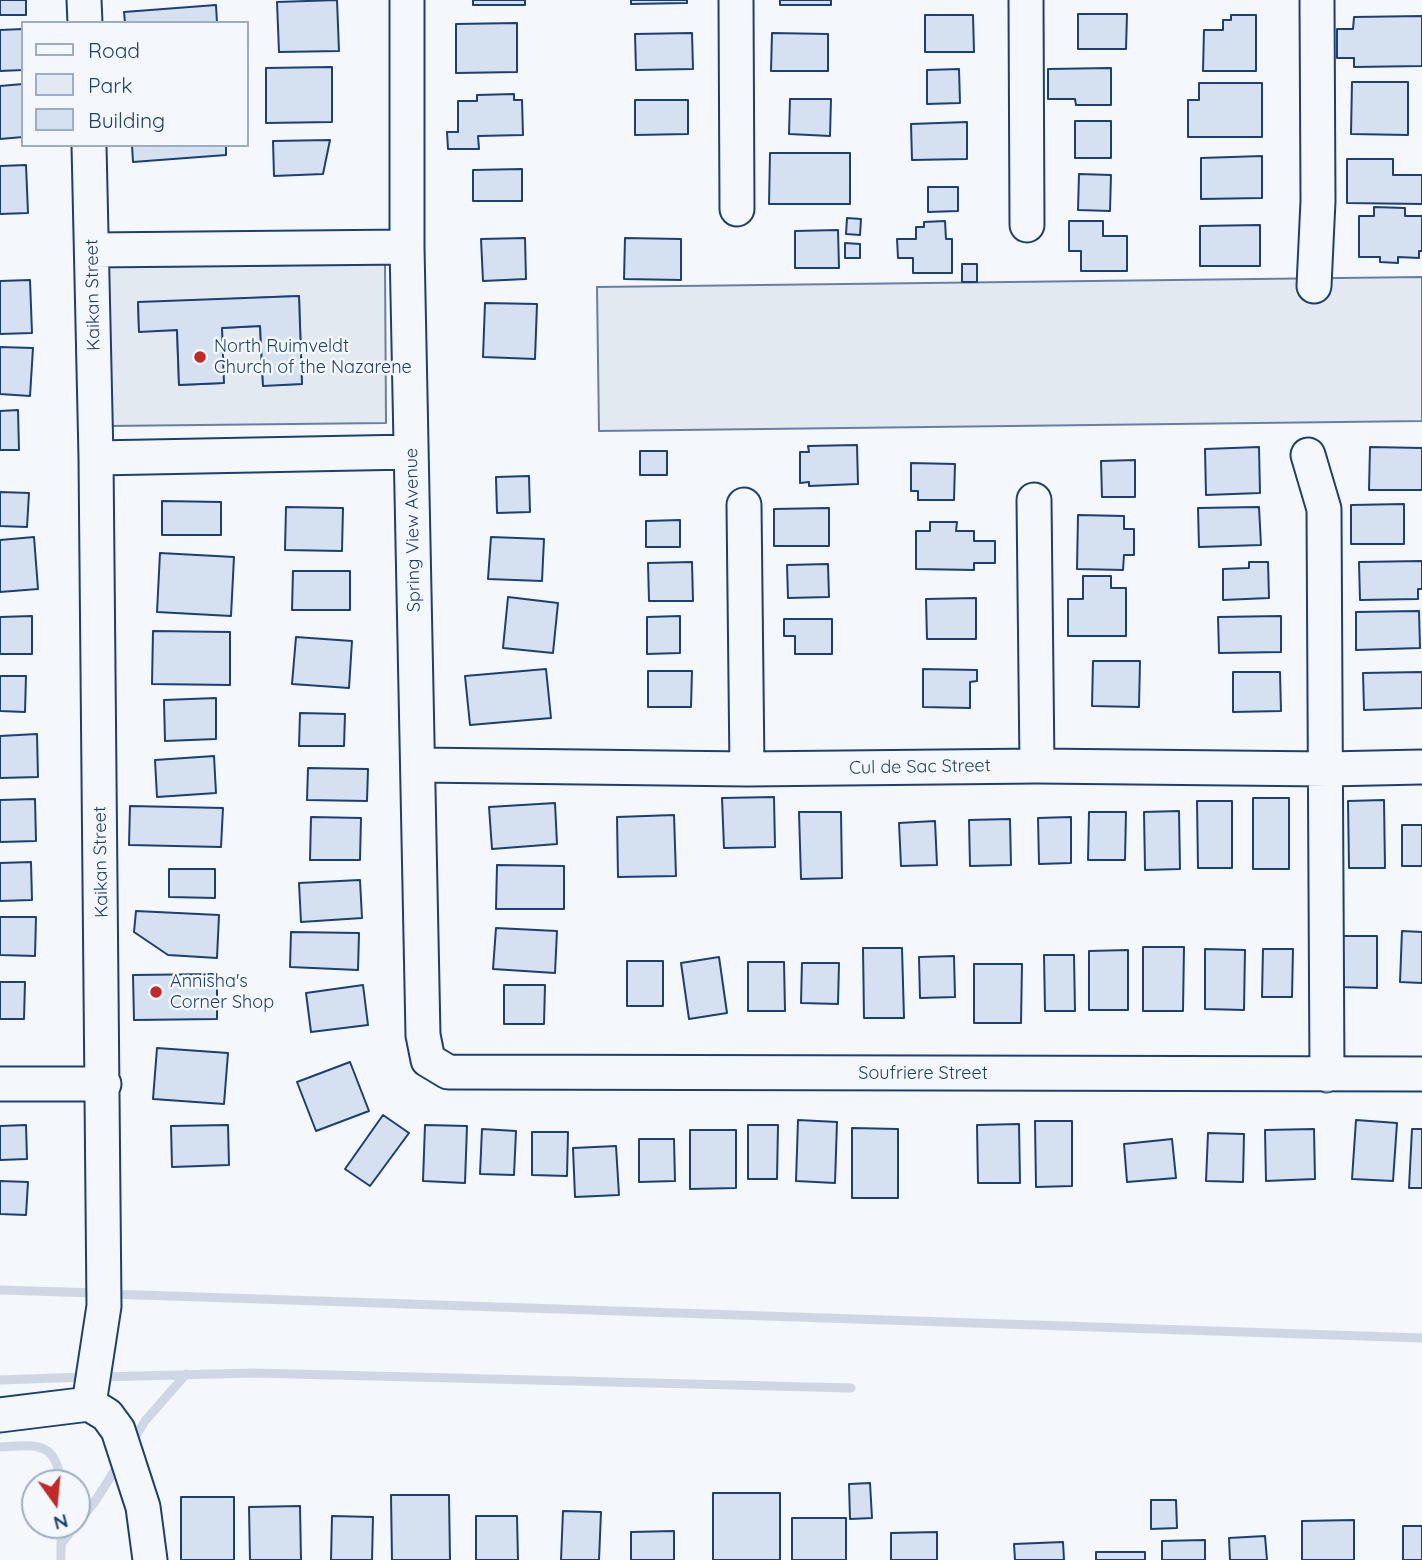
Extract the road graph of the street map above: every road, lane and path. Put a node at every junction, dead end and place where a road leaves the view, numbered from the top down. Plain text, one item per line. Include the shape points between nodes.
1 (85, 0) edge
2 (407, 0) edge
3 (736, 0) edge
4 (1026, 0) edge
5 (1317, 0) edge
6 (85, 21) edge
7 (89, 147) edge
8 (737, 209) dead end
9 (1027, 225) dead end
10 (407, 247) junction
11 (92, 250) junction
12 (1314, 286) dead end
13 (411, 452) junction
14 (1308, 456) dead end
15 (96, 458) junction
16 (1034, 500) dead end
17 (744, 505) dead end
18 (418, 765) junction
19 (1037, 766) junction
20 (1422, 767) edge
21 (747, 769) junction
22 (1326, 769) junction
23 (428, 1060) joint
24 (1422, 1074) edge
25 (1327, 1075) junction
26 (0, 1084) edge
27 (104, 1084) junction
28 (89, 1404) junction
29 (0, 1415) edge
30 (150, 1560) edge

1 - 6 street
2 - 10 street, Spring View Avenue
3 - 8 street
4 - 9 street
5 - 12 street
7 - 11 street, Kaikan Street
10 - 11 street
10 - 13 street, Spring View Avenue
11 - 15 street, Kaikan Street
13 - 15 street
13 - 18 street, Spring View Avenue
14 - 22 street via 1324,509
15 - 27 street, Kaikan Street
16 - 19 street
17 - 21 street
18 - 21 street, Cul de Sac Street
18 - 23 street, Spring View Avenue via 423,1035
19 - 21 street, Cul de Sac Street
19 - 22 street, Cul de Sac Street
20 - 22 street, Cul de Sac Street
22 - 25 street
23 - 25 street, Soufriere Street via 448,1072
24 - 25 street, Soufriere Street
26 - 27 street
27 - 28 street, Kaikan Street via 104,1306
28 - 29 street
28 - 30 street via 107,1415 118,1430 143,1507

